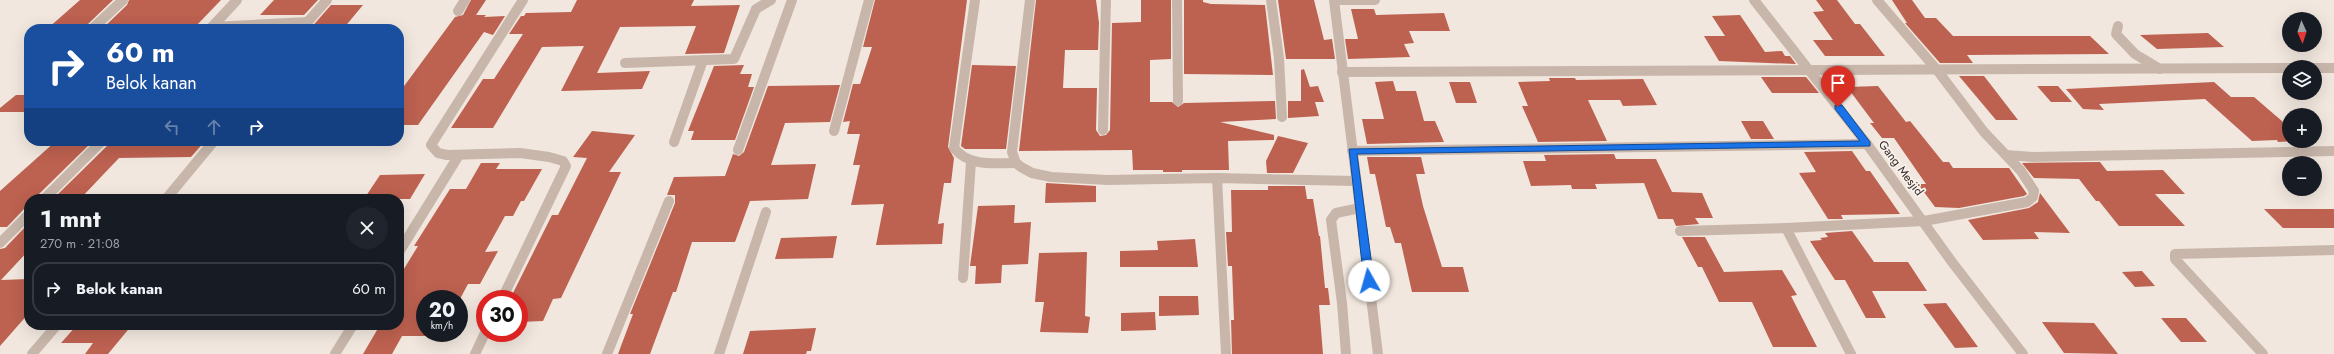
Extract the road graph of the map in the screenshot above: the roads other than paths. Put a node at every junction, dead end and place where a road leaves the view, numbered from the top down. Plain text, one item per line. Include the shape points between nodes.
1 (123, 0) edge
2 (237, 0) edge
3 (327, 0) edge
4 (465, 0) edge
5 (523, 0) edge
6 (771, 0) edge
7 (792, 0) edge
8 (869, 0) edge
9 (975, 0) edge
10 (1030, 0) edge
11 (1106, 0) edge
12 (1177, 0) edge
13 (1271, 0) edge
14 (1334, 0) edge
15 (1375, 0) edge
16 (1754, 0) edge
17 (1877, 0) edge
18 (458, 11) dead end
19 (97, 24) edge
20 (215, 24) edge
21 (307, 24) edge
22 (2118, 26) dead end
23 (703, 60) junction
24 (625, 63) dead end
25 (2282, 68) edge
26 (2322, 68) edge
27 (2334, 68) edge
28 (2160, 69) junction
29 (1810, 70) junction
30 (1937, 70) junction
31 (1342, 72) junction
32 (1178, 101) dead end
33 (1282, 117) dead end
34 (1103, 130) dead end
35 (834, 131) dead end
36 (674, 142) dead end
37 (1867, 144) junction
38 (97, 146) edge
39 (210, 146) edge
40 (738, 150) dead end
41 (2334, 151) edge
42 (1352, 152) junction
43 (459, 155) junction
44 (2006, 155) junction
45 (971, 162) junction
46 (1016, 163) junction
47 (1217, 178) junction
48 (1356, 182) junction
49 (49, 194) edge
50 (170, 194) edge
51 (669, 201) dead end
52 (1360, 208) junction
53 (766, 212) dead end
54 (24, 219) edge
55 (1924, 221) junction
56 (1786, 228) junction
57 (1680, 231) dead end
58 (0, 243) edge
59 (404, 244) edge
60 (2334, 250) edge
61 (963, 278) dead end
62 (506, 290) edge
63 (53, 330) edge
64 (350, 330) edge
65 (480, 342) edge
66 (32, 354) edge
67 (335, 354) edge
68 (474, 354) edge
69 (607, 354) edge
70 (719, 354) edge
71 (1226, 354) edge
72 (1346, 354) edge
73 (1378, 354) edge
74 (1851, 354) edge
75 (2023, 354) edge
76 (2263, 354) edge

1 - 19 street
2 - 20 street
3 - 21 street
4 - 18 street
5 - 43 street via 433,139 432,149 447,155
6 - 23 street via 756,9 736,58
7 - 40 street
8 - 35 street
9 - 45 street via 954,142 954,148 960,156
10 - 46 street via 1012,152
11 - 34 street
12 - 32 street
13 - 33 street via 1280,58
14 - 15 street
14 - 31 street
16 - 29 street, Gang Mesjid
17 - 30 street
22 - 28 street via 2116,34 2121,41
23 - 24 street
23 - 36 street
25 - 28 street
26 - 27 street
28 - 30 street
29 - 30 street
29 - 31 street
29 - 37 street, Gang Mesjid
30 - 44 street via 1984,132
31 - 42 street
37 - 42 street
37 - 55 street, Gang Mesjid
38 - 49 street
39 - 50 street
41 - 44 street via 2033,157
42 - 48 street
43 - 59 street
43 - 62 street via 517,154 548,157 563,161 566,166
44 - 55 street via 2031,184 2033,197 2027,202
45 - 46 street
45 - 61 street
46 - 47 street via 1026,170 1051,177 1108,180
47 - 48 street
47 - 71 street
48 - 52 street
51 - 69 street
52 - 72 street via 1336,212 1331,220
52 - 73 street
53 - 70 street
54 - 58 street
55 - 56 street
55 - 75 street, Gang Mesjid
56 - 57 street
56 - 74 street
60 - 76 street via 2175,254 2175,259
63 - 66 street
64 - 67 street
65 - 68 street

